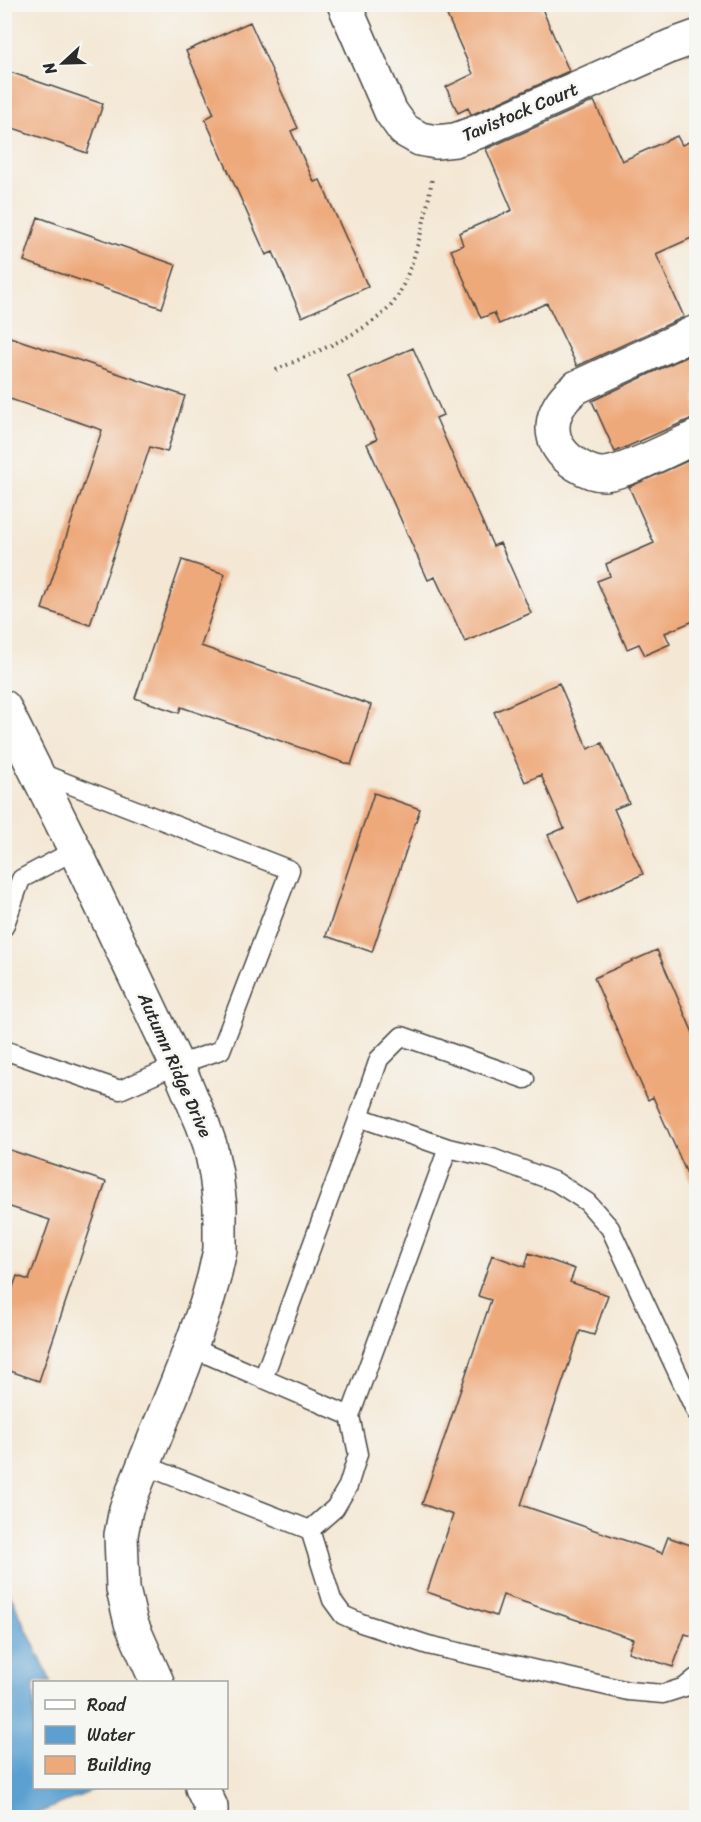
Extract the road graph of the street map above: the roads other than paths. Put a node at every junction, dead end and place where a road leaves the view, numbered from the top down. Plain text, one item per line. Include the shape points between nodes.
1 (344, 4) edge
2 (696, 37) edge
3 (696, 332) edge
4 (696, 437) edge
5 (4, 707) edge
6 (37, 772) junction
7 (75, 850) junction
8 (4, 927) edge
9 (4, 1050) edge
10 (177, 1065) junction
11 (525, 1079) dead end
12 (359, 1118) junction
13 (448, 1148) junction
14 (190, 1347) junction
15 (263, 1379) junction
16 (696, 1412) edge
17 (350, 1416) junction
18 (144, 1465) junction
19 (310, 1530) junction
20 (696, 1678) edge
21 (156, 1681) edge

1 - 2 street, Tavistock Court via 391,112 404,130 420,140 436,142 480,131
3 - 4 street via 577,387 557,408 553,423 555,443 567,459 587,471 603,474
5 - 6 street, Autumn Ridge Drive
6 - 7 street, Autumn Ridge Drive
6 - 10 lane via 290,870 220,1050
7 - 8 lane via 21,879
7 - 10 street, Autumn Ridge Drive
9 - 10 lane via 120,1090
10 - 14 street, Autumn Ridge Drive via 210,1145 220,1207 220,1250
11 - 12 lane via 402,1036 380,1059
12 - 13 lane
12 - 15 lane
13 - 16 lane via 492,1158 556,1182 587,1202 610,1228
13 - 17 lane
14 - 15 lane
14 - 18 street, Autumn Ridge Drive
15 - 17 lane
17 - 19 lane via 358,1454 348,1486 335,1508
18 - 19 lane
18 - 21 street, Autumn Ridge Drive via 126,1509 121,1535 123,1589 131,1623
19 - 20 lane via 332,1600 343,1615 361,1623 428,1645 628,1691 663,1694 685,1687

